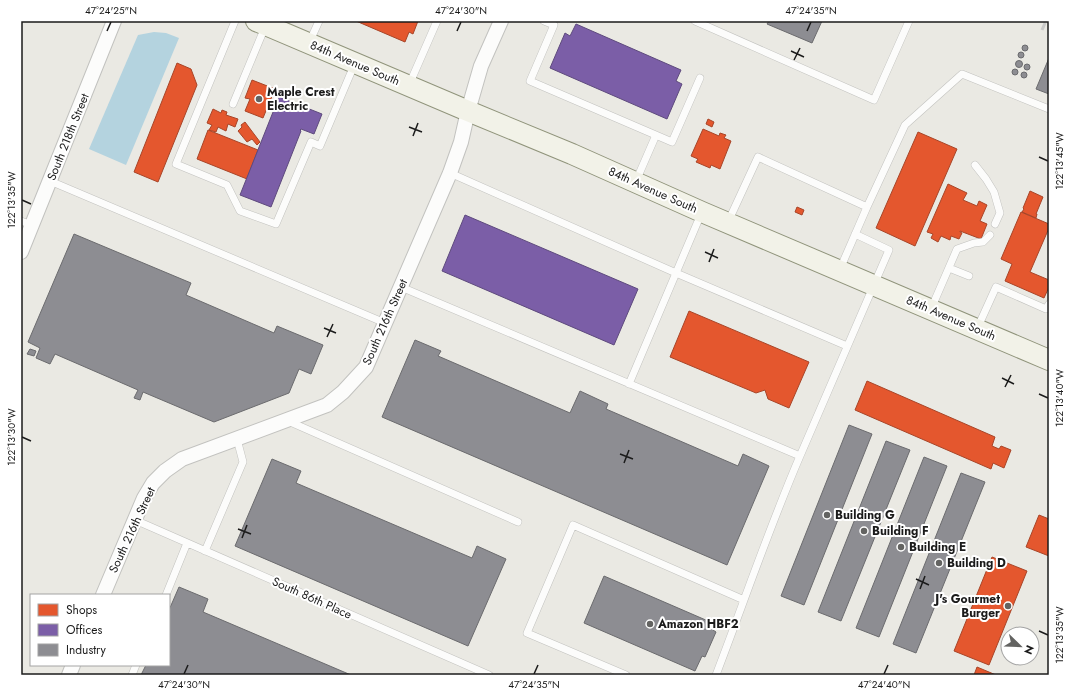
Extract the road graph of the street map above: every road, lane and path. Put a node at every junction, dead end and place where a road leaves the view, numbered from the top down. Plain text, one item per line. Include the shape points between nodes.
1 (114, 21) edge
2 (235, 21) edge
3 (318, 21) edge
4 (437, 21) edge
5 (501, 21) edge
6 (544, 21) edge
7 (695, 21) edge
8 (909, 21) edge
9 (261, 23) edge
10 (309, 43) junction
11 (355, 63) junction
12 (700, 78) dead end
13 (408, 86) junction
14 (233, 104) dead end
15 (1049, 109) edge
16 (468, 111) junction
17 (656, 135) junction
18 (975, 166) dead end
19 (450, 173) junction
20 (50, 180) junction
21 (636, 182) junction
22 (867, 207) junction
23 (702, 212) junction
24 (26, 223) edge
25 (728, 223) junction
26 (995, 224) dead end
27 (855, 234) junction
28 (990, 235) dead end
29 (21, 252) edge
30 (949, 268) junction
31 (839, 270) junction
32 (676, 273) junction
33 (969, 276) dead end
34 (874, 285) junction
35 (401, 287) junction
36 (1049, 304) edge
37 (931, 310) junction
38 (385, 323) junction
39 (977, 329) junction
40 (847, 346) junction
41 (1049, 360) edge
42 (629, 384) junction
43 (286, 420) junction
44 (237, 439) junction
45 (800, 456) junction
46 (134, 520) junction
47 (518, 522) dead end
48 (187, 544) junction
49 (205, 551) junction
50 (103, 594) edge
51 (166, 594) edge
52 (744, 600) junction
53 (72, 666) edge
54 (68, 675) edge
55 (489, 675) edge
56 (626, 675) edge
57 (716, 675) edge

1 - 20 street, South 218th Street
2 - 11 lane via 176,164 227,185 240,211 276,224 311,142 320,146
3 - 10 lane
4 - 13 lane
5 - 16 street, South 216th Street via 481,66
6 - 17 lane via 554,26 530,81
7 - 8 lane via 874,100
9 - 10 main road, 84th Avenue South
9 - 14 lane
10 - 11 main road, 84th Avenue South
11 - 13 main road, 84th Avenue South
12 - 17 lane via 672,142
13 - 16 main road, 84th Avenue South
15 - 22 lane via 962,74 905,125
16 - 19 street, South 216th Street
16 - 21 main road, 84th Avenue South
17 - 21 lane
18 - 26 lane via 994,192 1000,213
19 - 32 lane
19 - 35 street, South 216th Street
20 - 24 street, South 218th Street
20 - 38 lane
21 - 23 main road, 84th Avenue South
22 - 25 lane via 758,157
22 - 27 lane
23 - 25 main road, 84th Avenue South
23 - 32 lane
24 - 29 street, South 218th Street
25 - 31 main road, 84th Avenue South
27 - 31 lane
27 - 34 lane via 889,250
28 - 30 lane via 983,242 957,249
30 - 33 lane
30 - 37 lane
31 - 34 main road, 84th Avenue South
32 - 40 lane
32 - 42 lane
34 - 37 main road, 84th Avenue South
34 - 40 lane
35 - 38 street, South 216th Street
35 - 42 lane
36 - 39 lane via 1046,309 996,287
37 - 39 main road, 84th Avenue South
38 - 43 street, South 216th Street via 366,367 343,392 327,405
39 - 41 main road, 84th Avenue South
40 - 45 lane
42 - 45 lane
43 - 44 street, South 216th Street
43 - 47 lane
44 - 46 street, South 216th Street via 182,459 165,471 153,483
44 - 49 lane via 243,462
45 - 52 lane
46 - 48 lane, South 86th Place
46 - 50 street, South 216th Street
48 - 49 lane, South 86th Place
48 - 51 lane
49 - 55 lane, South 86th Place
52 - 56 lane via 572,525 528,633
52 - 57 lane
53 - 54 street

